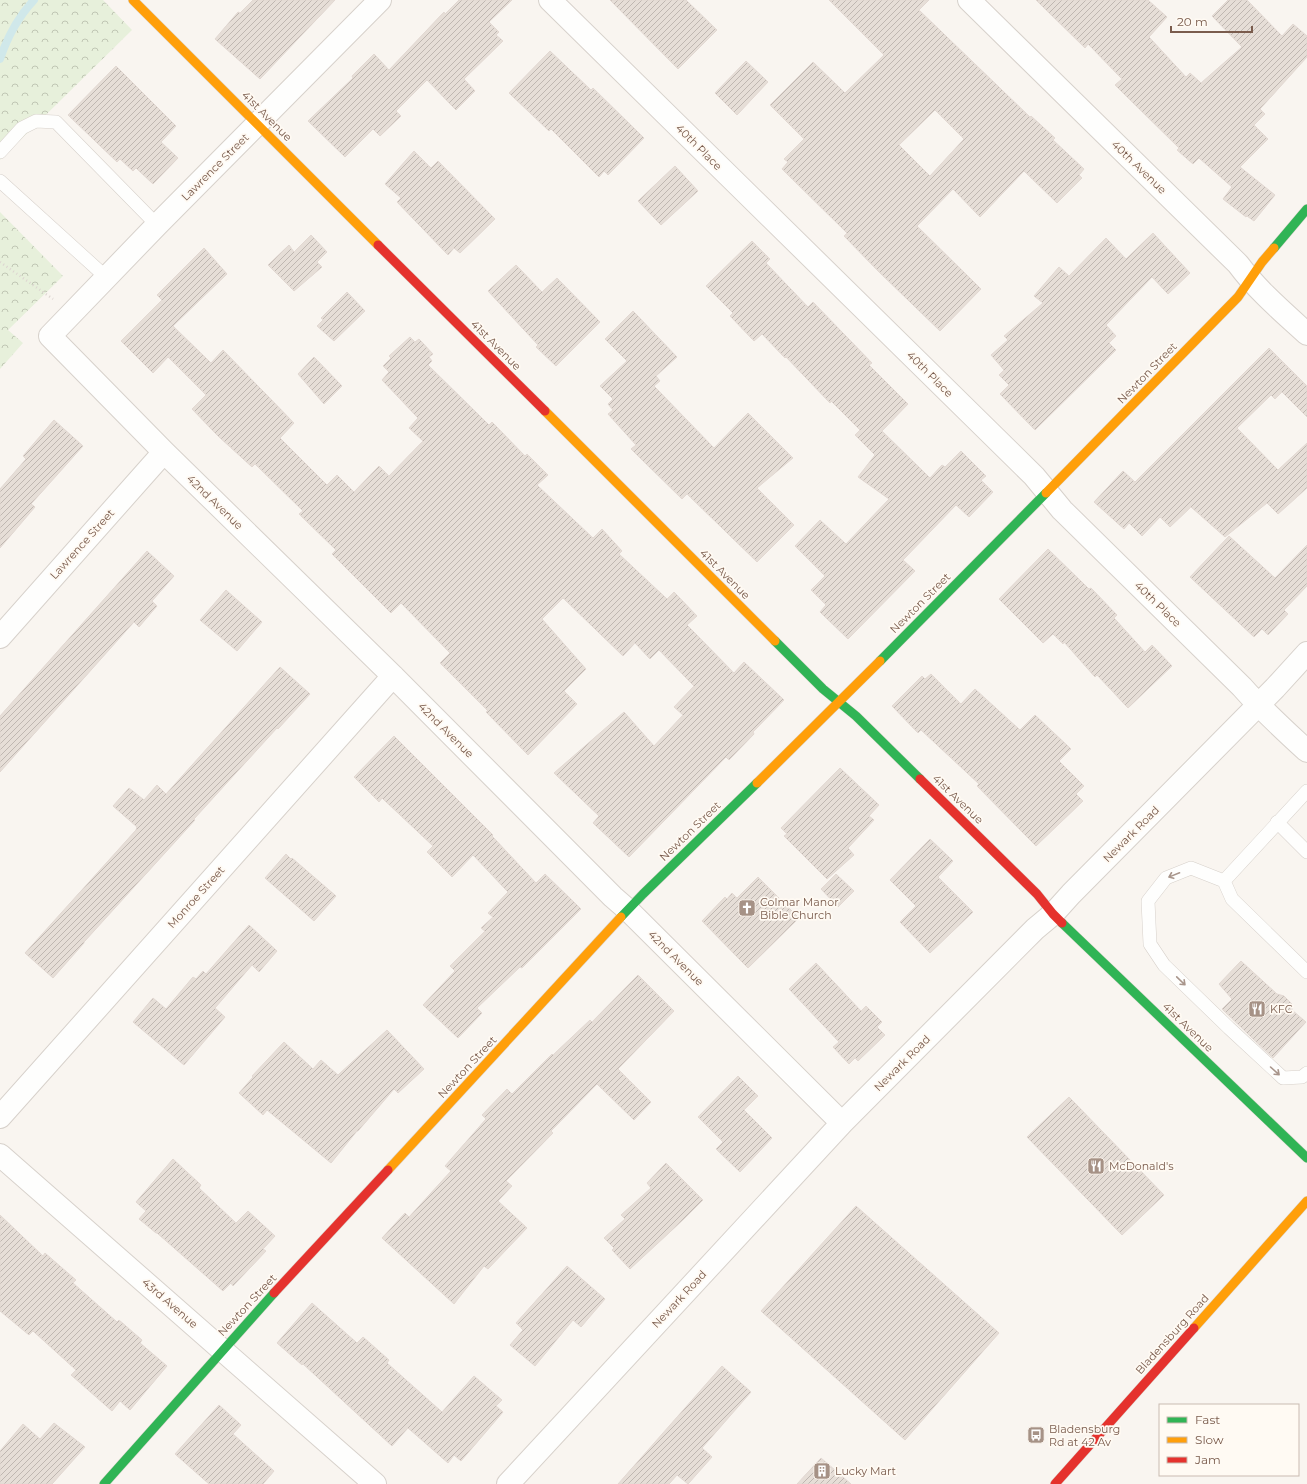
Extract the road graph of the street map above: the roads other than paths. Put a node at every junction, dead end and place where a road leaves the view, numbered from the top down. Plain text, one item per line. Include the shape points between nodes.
1 (133, 0) edge
2 (380, 0) edge
3 (550, 0) edge
4 (969, 0) edge
5 (258, 124) junction
6 (0, 152) edge
7 (0, 181) edge
8 (1307, 209) edge
9 (157, 225) junction
10 (107, 278) junction
11 (1249, 280) junction
12 (1307, 334) edge
13 (50, 336) joint
14 (164, 452) junction
15 (1048, 492) junction
16 (0, 637) edge
17 (1307, 653) edge
18 (393, 676) junction
19 (839, 703) junction
20 (1258, 705) junction
21 (1307, 751) edge
22 (1307, 791) edge
23 (1277, 822) junction
24 (1307, 852) edge
25 (1224, 881) junction
26 (628, 910) junction
27 (1053, 914) junction
28 (1307, 972) edge
29 (1307, 1073) edge
30 (0, 1117) edge
31 (842, 1123) junction
32 (0, 1155) edge
33 (1307, 1158) edge
34 (1307, 1201) edge
35 (222, 1350) junction
36 (104, 1484) edge
37 (375, 1484) edge
38 (508, 1484) edge
39 (1057, 1484) edge

1 - 5 street, 41st Avenue
2 - 5 street, Lawrence Street
3 - 15 street, 40th Place
4 - 11 street, 40th Avenue via 1238,264
5 - 9 street, Lawrence Street
5 - 19 street, 41st Avenue
6 - 9 lane via 22,128 36,121 56,122
7 - 10 lane
8 - 11 street, Newton Street
9 - 10 street, Lawrence Street
10 - 13 street, Lawrence Street
11 - 12 street, 40th Avenue
11 - 15 street, Newton Street via 1238,297
13 - 14 street, 42nd Avenue
14 - 16 street, Lawrence Street
14 - 18 street, 42nd Avenue
15 - 19 street, Newton Street
15 - 20 street, 40th Place via 1062,510
17 - 20 street, Newark Road
18 - 26 street, 42nd Avenue via 607,892
18 - 30 street, Monroe Street
19 - 26 street, Newton Street
19 - 27 street, 41st Avenue via 1037,894
20 - 21 street, 40th Place
20 - 27 street, Newark Road
22 - 23 lane
23 - 24 lane
23 - 25 lane
25 - 28 lane via 1232,899
25 -> 29 lane via 1191,868 1166,878 1148,901 1150,944 1164,965 1283,1078 1302,1077
26 - 31 street, 42nd Avenue
26 - 35 street, Newton Street
27 - 31 street, Newark Road via 1035,929
27 - 33 street, 41st Avenue
31 - 38 street, Newark Road
32 - 35 street, 43rd Avenue
34 - 39 street, Bladensburg Road
35 - 36 street, Newton Street
35 - 37 street, 43rd Avenue

